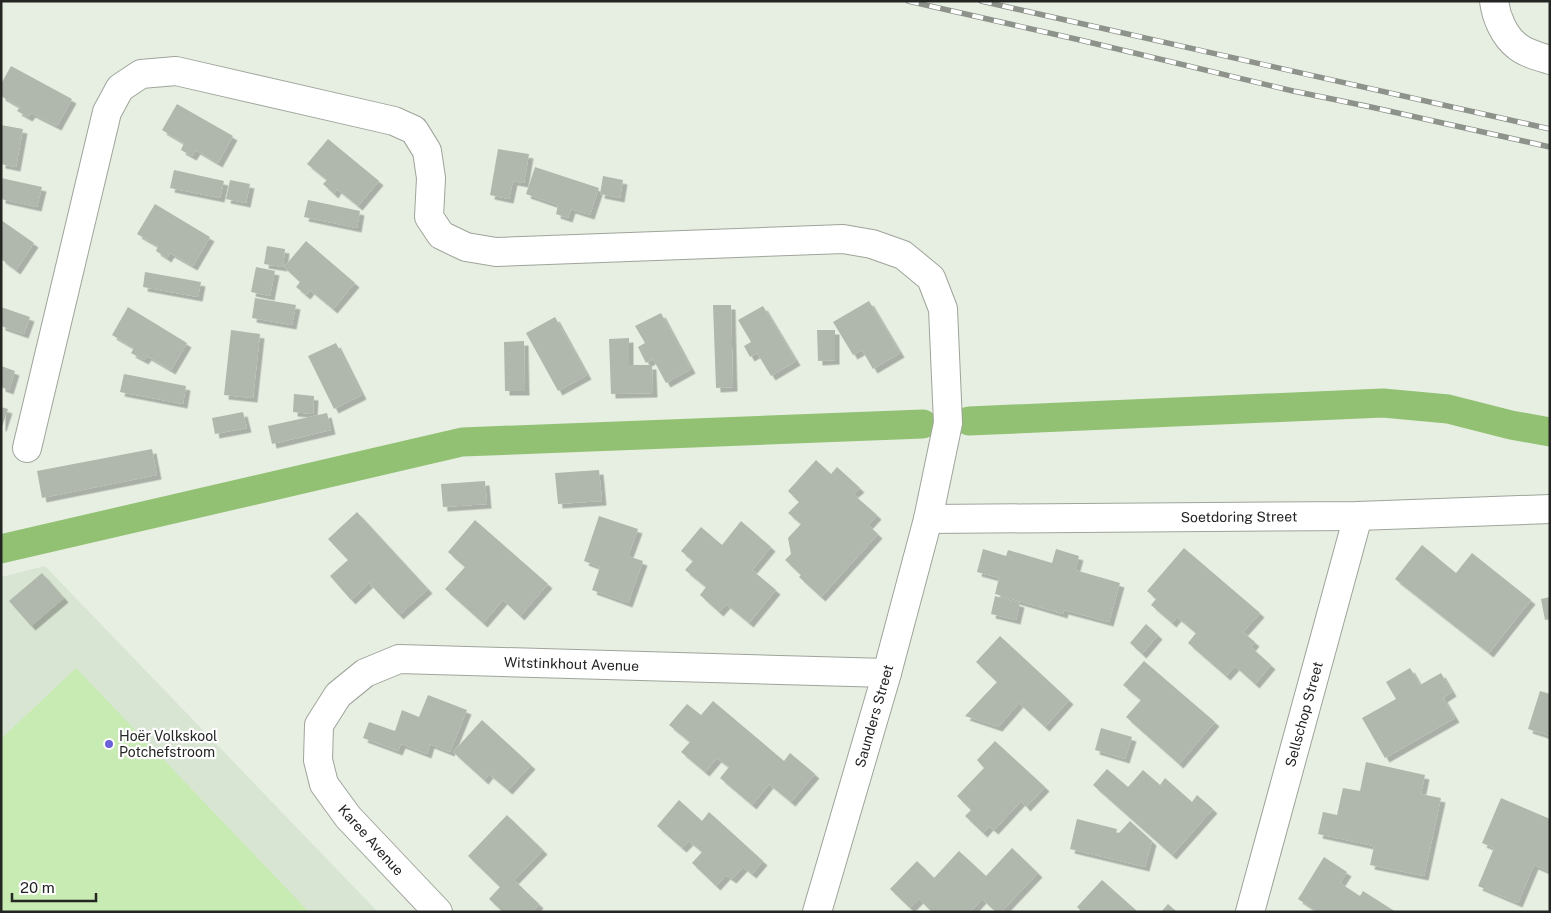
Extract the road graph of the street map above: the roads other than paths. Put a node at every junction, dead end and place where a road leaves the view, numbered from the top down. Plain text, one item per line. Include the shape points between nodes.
1 (1494, 1) edge
2 (1550, 60) edge
3 (27, 448) dead end
4 (1550, 509) edge
5 (1358, 516) junction
6 (928, 519) junction
7 (887, 673) junction
8 (318, 760) joint
9 (431, 909) edge
10 (817, 912) edge
11 (1250, 912) edge

1 - 2 street via 1500,25 1517,46
3 - 6 street, Saunders Street via 107,112 120,88 141,74 176,71 394,121 414,130 427,151 431,178 429,217 441,235 466,247 496,252 843,239 872,244 903,256 932,278 943,309 948,423
4 - 5 street, Soetdoring Street
5 - 6 street, Soetdoring Street
5 - 11 street, Sellschop Street
6 - 7 street, Saunders Street
7 - 8 street, Witstinkhout Avenue via 399,659 365,673 338,695 319,725
7 - 10 street, Saunders Street
8 - 9 street, Karee Avenue via 324,784 348,817

